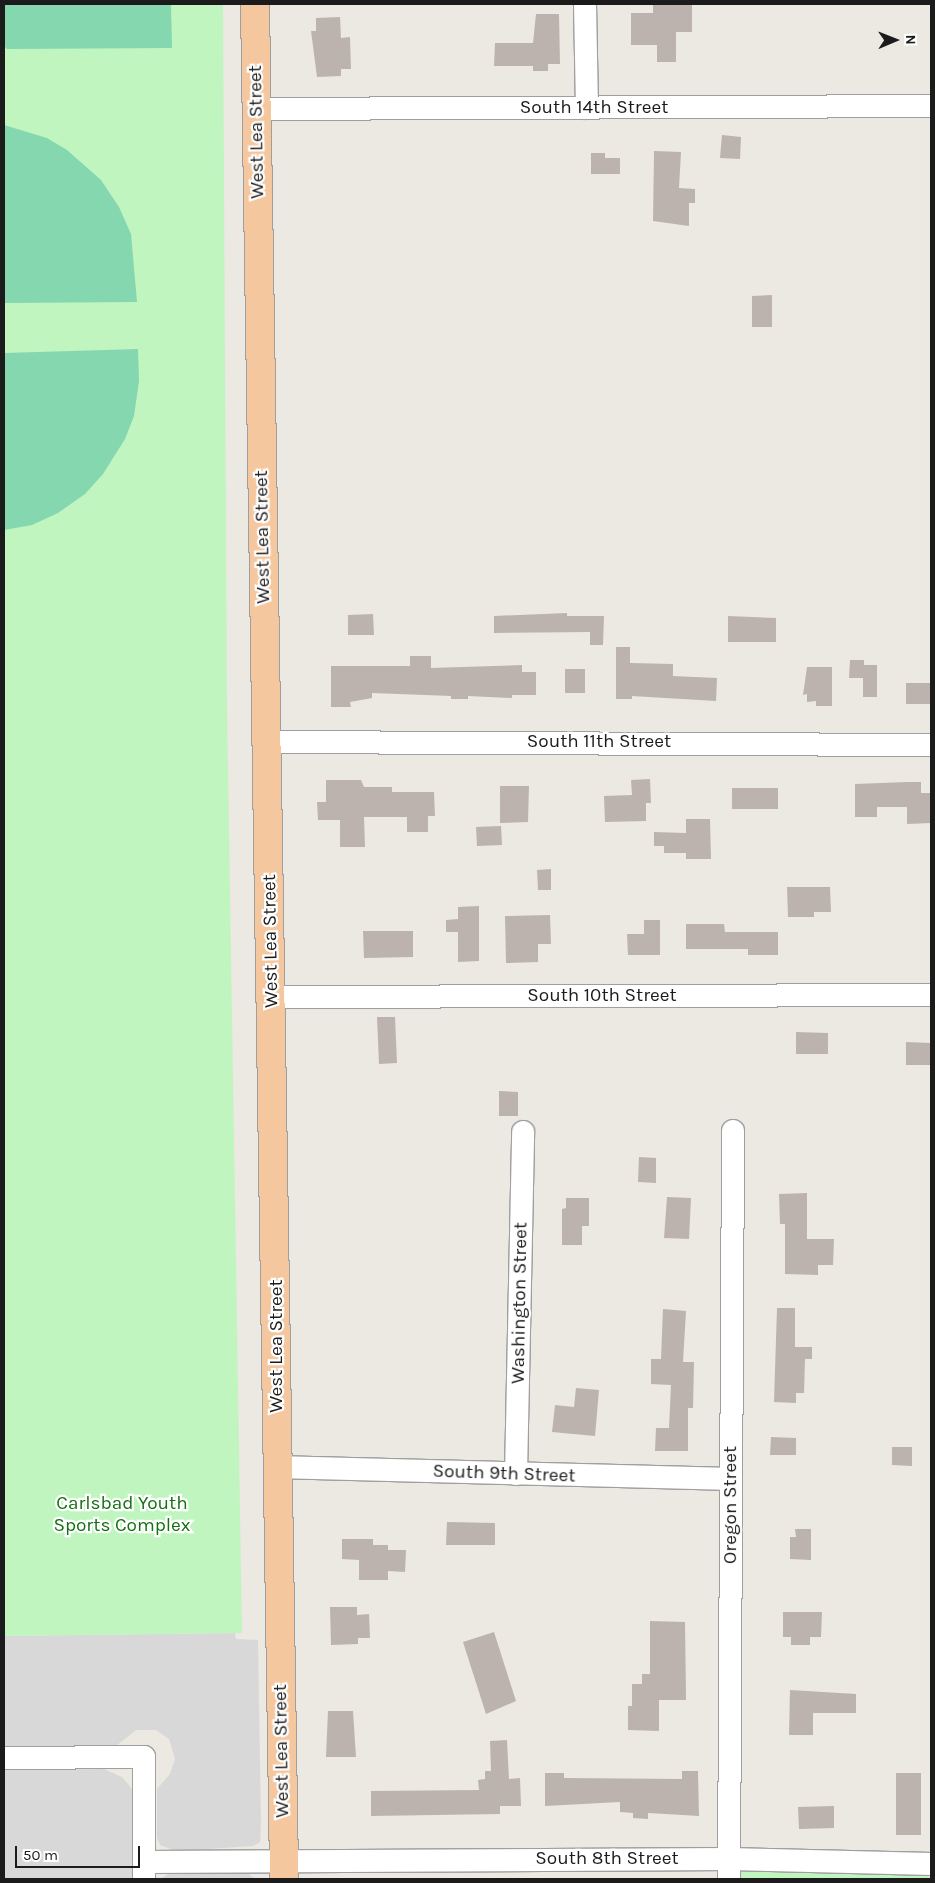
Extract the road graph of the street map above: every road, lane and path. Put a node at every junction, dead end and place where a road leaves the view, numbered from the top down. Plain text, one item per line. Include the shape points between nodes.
1 (254, 4) edge
2 (585, 4) edge
3 (931, 106) edge
4 (587, 108) junction
5 (256, 109) junction
6 (266, 742) junction
7 (931, 745) edge
8 (931, 995) edge
9 (272, 997) junction
10 (733, 1131) dead end
11 (523, 1132) dead end
12 (278, 1468) junction
13 (516, 1474) junction
14 (731, 1479) junction
15 (4, 1758) edge
16 (931, 1864) edge
17 (508, 1869) edge
18 (729, 1869) edge
19 (144, 1870) edge
20 (284, 1871) edge

1 - 5 main road, West Lea Street
2 - 4 street
3 - 4 street, South 14th Street
4 - 5 street, South 14th Street
5 - 6 main road, West Lea Street
6 - 7 street, South 11th Street
6 - 9 main road, West Lea Street
8 - 9 street, South 10th Street
9 - 12 main road, West Lea Street
10 - 14 street, Oregon Street
11 - 13 street, Washington Street
12 - 13 street, South 9th Street
12 - 20 main road, West Lea Street
13 - 14 street, South 9th Street
14 - 18 street, Oregon Street
15 - 19 street via 144,1757
16 - 18 street, South 8th Street
17 - 18 street, South 8th Street
17 - 20 street, South 8th Street
19 - 20 street, South 8th Street

